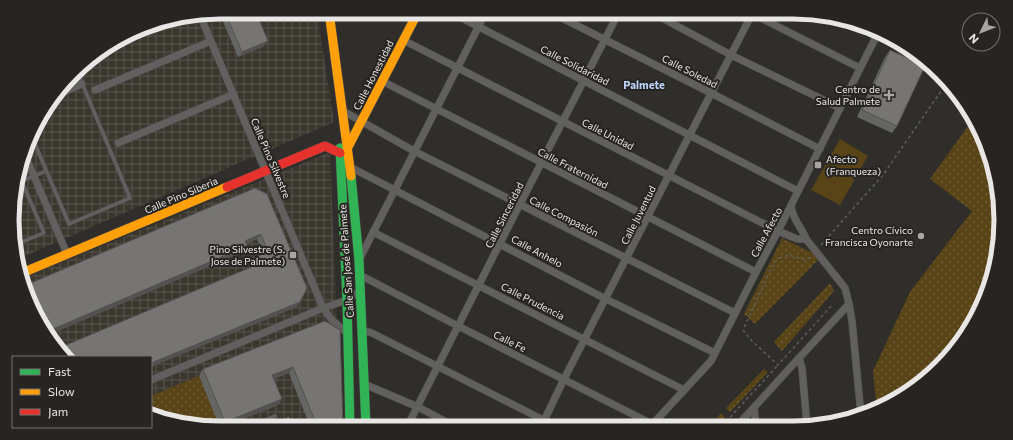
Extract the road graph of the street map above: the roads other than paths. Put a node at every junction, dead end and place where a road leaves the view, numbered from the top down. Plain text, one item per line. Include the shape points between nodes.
1 (330, 19) edge
2 (414, 19) edge
3 (464, 19) edge
4 (482, 19) edge
5 (564, 19) edge
6 (615, 19) edge
7 (664, 19) edge
8 (748, 19) edge
9 (763, 19) edge
10 (202, 20) edge
11 (479, 26) junction
12 (876, 37) edge
13 (605, 39) junction
14 (403, 40) junction
15 (211, 41) junction
16 (731, 55) junction
17 (457, 68) junction
18 (860, 68) junction
19 (79, 77) edge
20 (584, 80) junction
21 (382, 81) junction
22 (82, 84) junction
23 (95, 90) dead end
24 (66, 91) edge
25 (711, 93) junction
26 (234, 94) junction
27 (340, 94) junction
28 (840, 108) junction
29 (436, 109) junction
30 (343, 111) junction
31 (362, 121) junction
32 (563, 122) junction
33 (690, 135) junction
34 (34, 142) edge
35 (118, 143) dead end
36 (820, 149) junction
37 (344, 151) junction
38 (414, 151) junction
39 (28, 162) edge
40 (542, 162) junction
41 (350, 167) junction
42 (46, 171) junction
43 (266, 171) junction
44 (669, 175) junction
45 (34, 176) junction
46 (23, 181) edge
47 (23, 183) edge
48 (394, 190) junction
49 (798, 191) junction
50 (520, 204) junction
51 (791, 206) junction
52 (648, 217) junction
53 (778, 231) junction
54 (373, 232) junction
55 (806, 239) junction
56 (20, 242) edge
57 (500, 243) junction
58 (67, 254) junction
59 (627, 259) junction
60 (358, 260) junction
61 (26, 271) edge
62 (756, 272) junction
63 (360, 275) junction
64 (479, 285) junction
65 (361, 290) junction
66 (606, 299) junction
67 (347, 300) junction
68 (849, 304) junction
69 (323, 308) junction
70 (736, 312) junction
71 (458, 326) junction
72 (362, 330) junction
73 (348, 334) junction
74 (585, 339) junction
75 (715, 353) junction
76 (799, 358) junction
77 (438, 366) junction
78 (564, 379) junction
79 (152, 380) edge
80 (364, 384) junction
81 (684, 390) junction
82 (418, 407) junction
83 (754, 408) junction
84 (860, 409) edge
85 (275, 416) dead end
86 (264, 421) edge
87 (350, 421) edge
88 (366, 421) edge
89 (410, 421) edge
90 (445, 421) edge
91 (538, 421) edge
92 (544, 421) edge
93 (642, 421) edge
94 (656, 421) edge
95 (742, 421) edge
96 (755, 421) edge
97 (807, 421) edge

1 - 27 street, Calle San José de Palmete
2 - 14 street, Calle Honestidad
3 - 11 street, Calle Solidaridad
4 - 11 street
5 - 13 street, Calle Soledad
6 - 13 street, Calle Sinceridad
7 - 16 street
8 - 16 street, Calle Juventud
9 - 18 street
10 - 15 street, Calle Pino Silvestre
11 - 17 street
11 - 20 street, Calle Solidaridad
12 - 18 street, Calle Afecto
13 - 20 street, Calle Sinceridad
13 - 25 street, Calle Soledad
14 - 17 street, Calle Unidad
14 - 21 street, Calle Honestidad
15 - 23 street
15 - 26 street, Calle Pino Silvestre
16 - 25 street, Calle Juventud
16 - 28 street
17 - 29 street
17 - 32 street, Calle Unidad
18 - 28 street, Calle Afecto
19 - 22 lane
20 - 32 street, Calle Sinceridad
20 - 33 street, Calle Solidaridad
21 - 29 street, Calle Fraternidad
21 - 31 street, Calle Honestidad
22 - 24 street
22 - 42 lane via 130,198 68,224
25 - 33 street, Calle Juventud
25 - 36 street, Calle Soledad
26 - 35 street
26 - 43 street, Calle Pino Silvestre
27 - 30 street, Calle San José de Palmete
27 - 37 street, Calle San José de Palmete
28 - 36 street, Calle Afecto
29 - 38 street
29 - 40 street, Calle Fraternidad
30 - 31 street, Calle Compasión
30 - 37 street, Calle San José de Palmete
31 - 37 street, Calle Honestidad
31 - 38 street, Calle Compasión
32 - 40 street, Calle Sinceridad
32 - 44 street, Calle Unidad
33 - 44 street, Calle Juventud
33 - 49 street, Calle Solidaridad
34 - 42 lane
36 - 49 street, Calle Afecto
37 - 41 street, Calle San José de Palmete
37 - 43 street, Calle Pino Siberia via 325,146
37 - 67 street, Calle San José de Palmete
38 - 48 street
38 - 50 street, Calle Compasión
39 - 45 street
40 - 50 street, Calle Sinceridad
40 - 52 street, Calle Fraternidad
41 - 48 street, Calle Anhelo
41 - 60 street, Calle San José de Palmete
42 - 45 lane
43 - 58 street, Calle Pino Siberia
43 - 69 street, Calle Pino Silvestre
44 - 52 street, Calle Juventud
44 - 53 street, Calle Unidad
45 - 46 lane
45 - 58 street
47 - 56 lane via 44,233
48 - 54 street
48 - 57 street, Calle Anhelo
49 - 51 street, Calle Afecto
50 - 57 street, Calle Sinceridad
50 - 59 street, Calle Compasión
51 - 53 street, Calle Afecto
51 - 55 street via 792,214
52 - 59 street, Calle Juventud
52 - 62 street, Calle Fraternidad
53 - 55 street, Calle Unidad via 797,239
53 - 62 street, Calle Afecto
54 - 60 street
54 - 64 street, Calle Prudencia
55 - 68 street via 845,288
57 - 64 street, Calle Sinceridad
57 - 66 street, Calle Anhelo
58 - 61 street, Calle Pino Siberia
59 - 66 street, Calle Juventud
59 - 70 street, Calle Compasión
60 - 63 street, Calle San José de Palmete
62 - 70 street, Calle Afecto
63 - 65 street, Calle San José de Palmete
63 - 71 street, Calle Fe
64 - 71 street, Calle Sinceridad
64 - 74 street, Calle Prudencia
65 - 67 street
65 - 72 street, Calle San José de Palmete
66 - 74 street, Calle Juventud
66 - 75 street, Calle Anhelo
67 - 69 street
67 - 73 street, Calle San José de Palmete
68 - 76 street
68 - 84 street
69 - 73 street, Calle Pino Silvestre
69 - 79 street
70 - 75 street, Calle Afecto
71 - 77 street, Calle Sinceridad
71 - 78 street, Calle Fe
72 - 77 street via 372,332
72 - 80 street, Calle San José de Palmete
73 - 87 street, Calle San José de Palmete
74 - 78 street, Calle Juventud
74 - 81 street, Calle Prudencia
75 - 81 street, Calle Afecto via 711,361
76 - 83 street
76 - 97 street
77 - 82 street, Calle Sinceridad
77 - 91 street
78 - 92 street, Calle Juventud
78 - 93 street, Calle Fe
80 - 82 street
80 - 88 street, Calle San José de Palmete
81 - 94 street, Calle Afecto
82 - 89 street, Calle Sinceridad
82 - 90 street
83 - 95 street
83 - 96 street
85 - 86 lane

